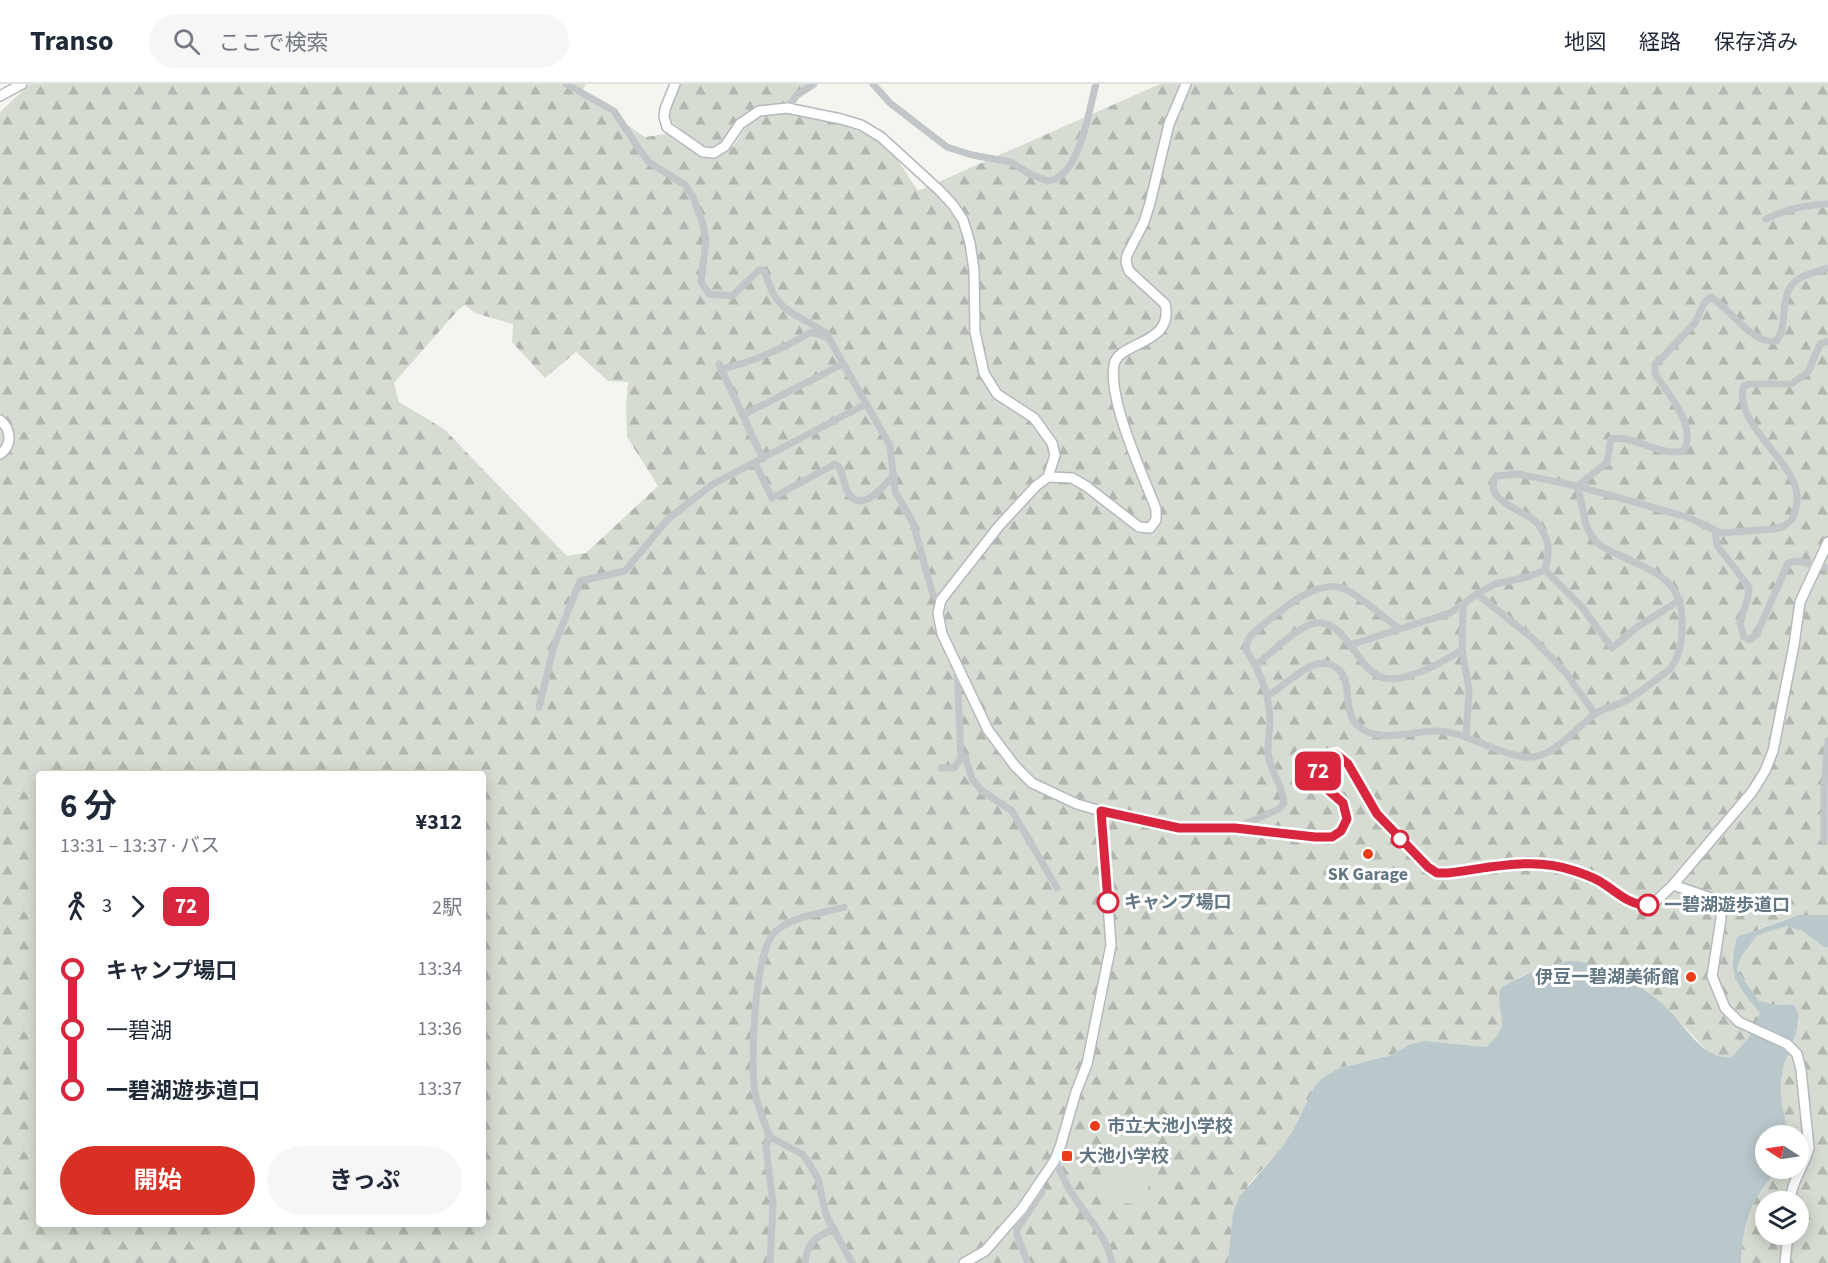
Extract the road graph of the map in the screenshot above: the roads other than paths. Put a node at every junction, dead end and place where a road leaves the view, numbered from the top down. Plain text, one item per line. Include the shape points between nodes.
1 (22, 84) edge
2 (566, 84) edge
3 (675, 84) edge
4 (814, 84) edge
5 (873, 84) edge
6 (1096, 84) edge
7 (1186, 84) edge
8 (0, 96) edge
9 (787, 108) junction
10 (1828, 204) edge
11 (1766, 219) dead end
12 (1828, 268) edge
13 (829, 338) junction
14 (1828, 340) edge
15 (843, 364) junction
16 (866, 404) junction
17 (742, 415) junction
18 (0, 420) edge
19 (0, 454) edge
20 (759, 461) junction
21 (894, 474) junction
22 (1048, 477) junction
23 (1577, 486) junction
24 (1715, 531) junction
25 (1828, 542) edge
26 (1816, 566) junction
27 (1828, 568) edge
28 (1545, 570) junction
29 (1477, 594) junction
30 (941, 600) junction
31 (1680, 600) junction
32 (1463, 605) junction
33 (1399, 629) junction
34 (1350, 645) junction
35 (1462, 650) junction
36 (1256, 665) junction
37 (957, 667) junction
38 (1267, 696) junction
39 (539, 707) dead end
40 (1595, 714) junction
41 (1466, 737) junction
42 (1828, 741) edge
43 (961, 758) junction
44 (941, 768) dead end
45 (1101, 811) junction
46 (1235, 828) junction
47 (1824, 840) dead end
48 (1673, 885) junction
49 (1057, 888) dead end
50 (844, 907) dead end
51 (770, 1137) junction
52 (1055, 1160) junction
53 (1038, 1184) junction
54 (1790, 1191) edge
55 (834, 1228) junction
56 (1787, 1245) edge
57 (770, 1263) edge
58 (805, 1263) edge
59 (852, 1263) edge
60 (964, 1263) edge
61 (1028, 1263) edge
62 (1112, 1263) edge
63 (1785, 1263) edge

1 - 8 street
2 - 13 street via 614,111 649,162 685,185 693,196 706,242 701,282 709,294 732,296 755,273 764,270 778,300
3 - 9 street via 665,108 667,127 703,152 714,153 725,146 740,124 759,111
4 - 9 street via 797,95
5 - 6 street via 890,103 947,147 1011,162 1048,182 1057,178 1076,157
7 - 22 street via 1169,124 1144,222 1126,262 1129,270 1165,304 1166,319 1157,333 1116,358 1114,366 1120,414 1156,509 1156,520 1150,528 1139,526 1072,478
9 - 22 street via 841,119 871,131 939,190 963,220 974,270 975,332 984,373 997,394 1034,418 1052,444 1055,455
10 - 11 street via 1790,209
12 - 23 street via 1797,280 1790,289 1783,329 1776,341 1757,337 1711,297 1704,303 1695,323 1655,365 1655,374 1687,428 1684,451 1670,452 1621,438 1611,439 1607,463
13 - 15 street
13 - 17 street via 812,332 747,364 720,366
14 - 24 street via 1820,344 1808,372 1791,384 1749,384 1743,387 1741,396 1759,434 1796,488 1798,498 1792,520 1773,529
15 - 16 street
15 - 17 street
16 - 20 street
16 - 21 street via 890,446
17 - 20 street
18 - 19 street via 7,426 10,441
20 - 21 street via 772,498 835,464 849,494 856,499 867,500 877,494
20 - 39 street via 713,484 668,519 625,571 580,581 554,646
21 - 30 street via 895,491 913,523 933,595
22 - 30 street via 999,526
23 - 24 street via 1687,517
23 - 28 street via 1518,474 1496,476 1493,481 1493,489 1501,499 1543,531 1549,548
23 - 31 street via 1583,519 1600,546 1665,579
24 - 26 street via 1717,545 1749,587 1740,622 1744,637 1749,640 1757,634 1788,563
25 - 26 street
26 - 27 street
26 - 48 street via 1800,602 1766,771
28 - 29 street via 1528,578 1495,584
28 - 31 street via 1582,607 1612,648
29 - 32 street
29 - 40 street via 1532,637 1565,672
30 - 37 street via 938,613 942,634
31 - 40 street via 1682,637 1675,663 1623,702
32 - 33 street
32 - 35 street
33 - 34 street
33 - 36 street via 1347,590 1323,587 1288,606 1251,635 1246,650
34 - 35 street via 1369,669 1381,678 1391,679 1439,665
34 - 36 street via 1332,626 1317,622 1304,627
35 - 41 street via 1469,690
36 - 38 street
37 - 43 street
37 - 45 street via 988,730 1015,766 1032,783
38 - 41 street via 1310,666 1327,663 1345,675 1352,717 1358,726 1371,733 1439,731
38 - 46 street via 1268,758 1284,803 1279,809
40 - 41 street via 1556,747 1527,758 1494,750
42 - 47 street
43 - 44 street via 954,768
43 - 49 street via 965,756 972,779 981,790 1012,811
45 - 46 street via 1179,828
45 - 52 street via 1111,945 1087,1064
46 - 48 street via 1315,837 1332,837 1341,831 1347,819 1343,803 1317,776 1319,763 1336,754 1348,764 1377,814 1437,873 1530,862 1572,870 1641,905 1656,901
48 - 54 street via 1711,898 1720,909 1712,976 1725,1008 1739,1022 1787,1044 1797,1054 1809,1148
50 - 51 street via 785,924 773,933 765,949 751,1059 758,1107
51 - 55 street via 807,1160 818,1179 826,1215
51 - 57 street via 766,1147 773,1204
52 - 53 street
52 - 62 street via 1074,1197 1101,1233
53 - 60 street via 985,1251
53 - 61 street via 1042,1192 1017,1229
55 - 58 street via 808,1246
55 - 59 street
56 - 63 street

